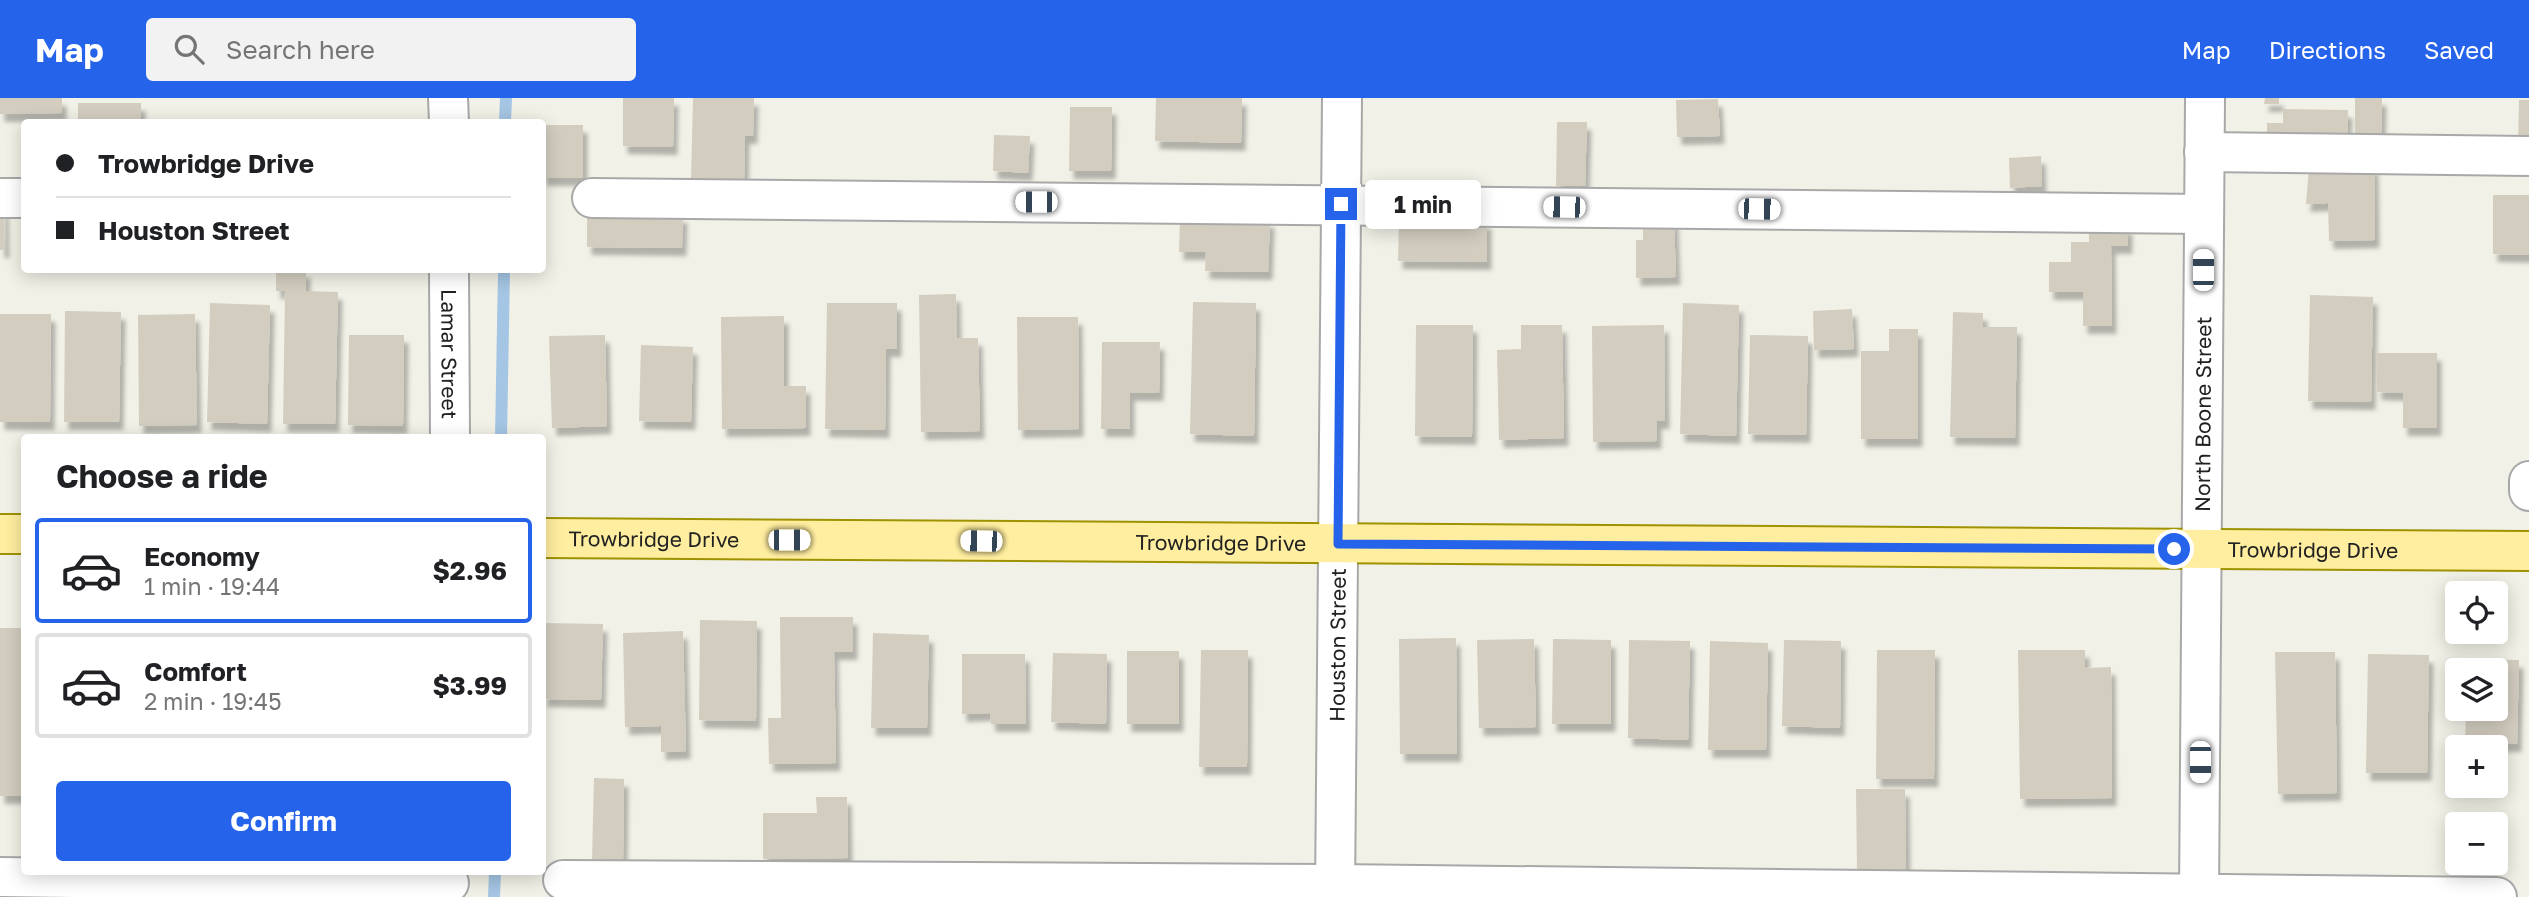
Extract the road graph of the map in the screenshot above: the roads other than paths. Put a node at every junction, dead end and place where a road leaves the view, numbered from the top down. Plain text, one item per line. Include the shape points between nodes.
1 (448, 98) edge
2 (1342, 98) edge
3 (2205, 98) edge
4 (449, 119) edge
5 (2204, 152) junction
6 (2529, 156) edge
7 (0, 198) edge
8 (21, 198) edge
9 (592, 198) dead end
10 (1341, 204) junction
11 (2204, 214) junction
12 (449, 273) edge
13 (450, 434) edge
14 (2529, 481) edge
15 (2529, 491) edge
16 (0, 534) edge
17 (21, 534) edge
18 (546, 538) edge
19 (1338, 544) junction
20 (2202, 549) junction
21 (2529, 551) edge
22 (0, 877) edge
23 (563, 880) dead end
24 (449, 884) edge
25 (1335, 891) edge
26 (2199, 896) edge
27 (2497, 897) edge

1 - 4 street
2 - 10 street, Houston Street
3 - 5 street, North Boone Street
5 - 6 street
5 - 11 street, North Boone Street
7 - 8 street
9 - 10 street
10 - 11 street
10 - 19 street, Houston Street
11 - 20 street, North Boone Street
12 - 13 street, Lamar Street
14 - 15 street
16 - 17 main road
18 - 19 main road, Trowbridge Drive
19 - 20 main road, Trowbridge Drive
19 - 25 street, Houston Street
20 - 21 main road, Trowbridge Drive
20 - 26 street, North Boone Street
22 - 24 street
23 - 25 street
25 - 26 street
26 - 27 street

